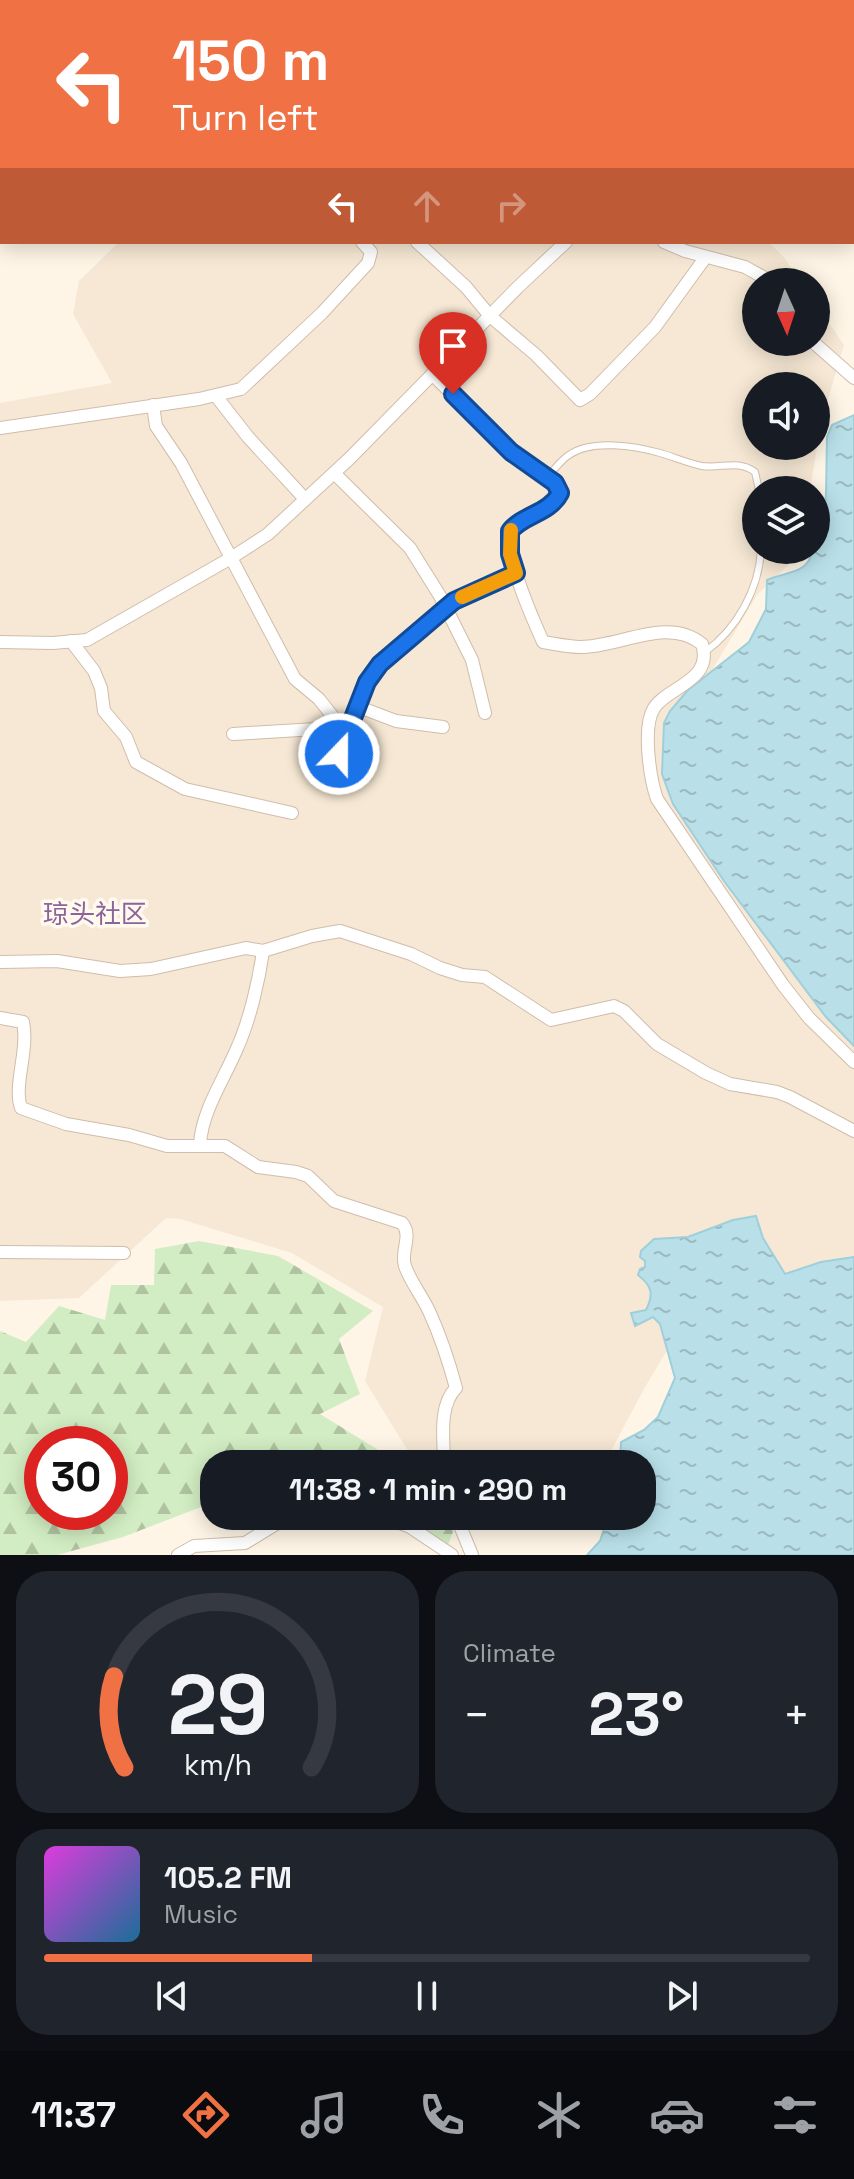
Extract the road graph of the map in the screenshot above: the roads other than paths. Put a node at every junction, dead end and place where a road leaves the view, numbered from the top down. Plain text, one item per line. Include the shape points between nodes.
1 (364, 244) edge
2 (419, 244) edge
3 (564, 244) edge
4 (669, 244) edge
5 (705, 258) junction
6 (747, 268) edge
7 (490, 316) junction
8 (829, 356) edge
9 (433, 375) junction
10 (854, 378) edge
11 (216, 396) junction
12 (153, 405) junction
13 (0, 428) edge
14 (334, 473) junction
15 (756, 476) edge
16 (547, 477) junction
17 (305, 499) junction
18 (231, 558) junction
19 (758, 564) edge
20 (516, 573) junction
21 (447, 609) junction
22 (71, 641) junction
23 (0, 642) edge
24 (705, 652) junction
25 (359, 707) junction
26 (485, 713) dead end
27 (443, 727) dead end
28 (345, 732) junction
29 (233, 734) dead end
30 (339, 754) dead end
31 (292, 813) dead end
32 (263, 951) junction
33 (0, 962) edge
34 (0, 1018) edge
35 (854, 1062) edge
36 (854, 1131) edge
37 (200, 1144) junction
38 (0, 1252) edge
39 (124, 1253) dead end
40 (445, 1450) edge
41 (266, 1530) edge
42 (414, 1530) edge
43 (462, 1530) edge
44 (178, 1555) edge
45 (452, 1555) edge
46 (472, 1555) edge

1 - 11 street via 371,252 368,263 322,313 256,378
2 - 7 street
3 - 7 street
4 - 5 street
5 - 6 street
5 - 7 street via 655,327 580,400
7 - 9 street
8 - 10 street
9 - 14 street
9 - 16 street via 511,452
11 - 12 street
11 - 17 street
12 - 13 street
12 - 18 street via 156,426
14 - 17 street
14 - 21 street via 410,548
15 - 16 lane via 747,466 708,467 618,446 569,455
16 - 20 street via 560,493 555,504 510,531
17 - 18 street via 268,534
18 - 22 street via 87,640
18 - 28 street via 295,679
19 - 24 lane via 752,592 720,641
20 - 21 street
20 - 24 street via 543,642 583,647 683,632
21 - 25 street via 380,664
21 - 26 street via 472,660
22 - 23 street
22 - 31 street via 94,671 104,711 126,737 136,762 185,789
24 - 35 street via 695,675 656,704 650,716 653,790 783,985
25 - 27 street via 396,721
25 - 28 street
28 - 29 street
28 - 30 street
32 - 33 street via 246,948 120,971 57,961
32 - 36 street via 340,931 462,975 485,977 551,1020 614,1006 657,1044 706,1073 790,1097
32 - 37 street via 246,1024
34 - 37 street via 23,1022 26,1036 17,1097 21,1108 66,1124 167,1146
37 - 40 street via 225,1146 258,1167 308,1176 334,1201 406,1227 404,1262 430,1313 456,1388 447,1396
38 - 39 street
41 - 44 street via 245,1543 194,1546
42 - 45 street
43 - 46 street

